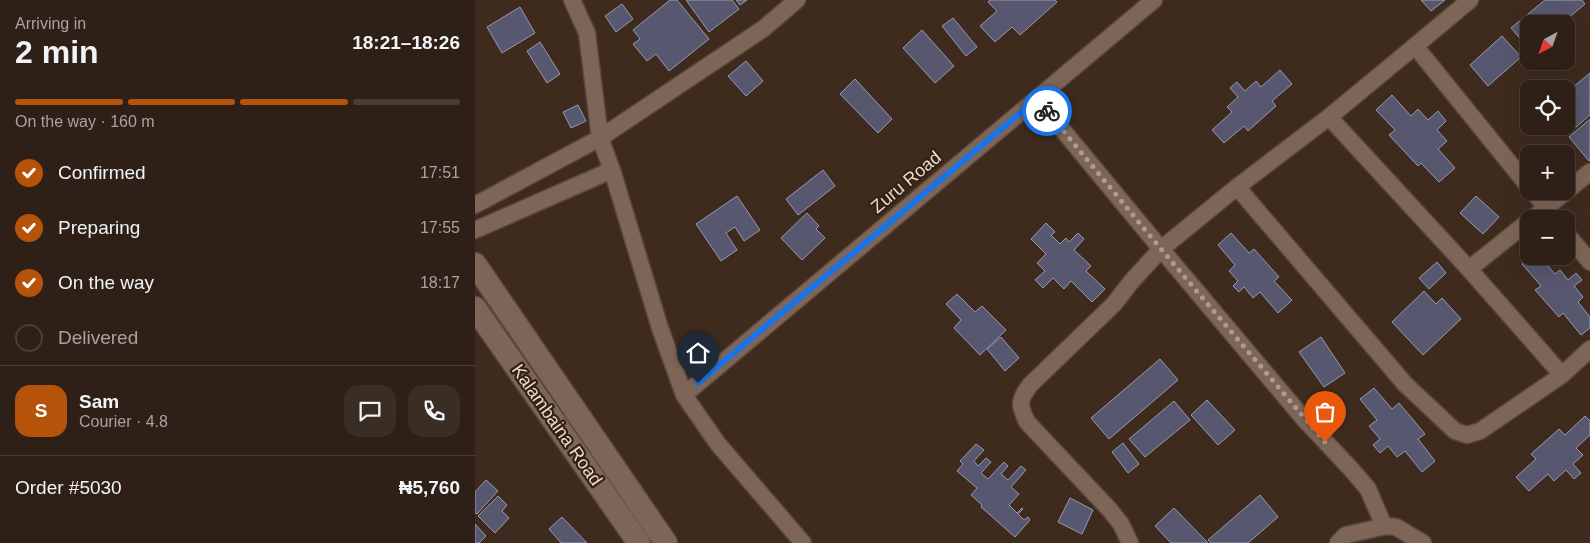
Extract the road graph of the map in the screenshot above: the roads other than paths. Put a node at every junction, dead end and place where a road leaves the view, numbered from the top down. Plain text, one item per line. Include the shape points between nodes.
1 (572, 0) edge
2 (797, 0) edge
3 (1154, 0) edge
4 (1470, 0) edge
5 (1415, 46) junction
6 (1037, 99) junction
7 (1329, 117) junction
8 (600, 138) junction
9 (612, 170) junction
10 (1590, 172) edge
11 (1520, 175) edge
12 (1237, 187) junction
13 (1540, 200) edge
14 (475, 205) edge
15 (1548, 210) edge
16 (1553, 210) edge
17 (1520, 228) edge
18 (475, 230) edge
19 (1575, 244) edge
20 (1161, 249) junction
21 (1590, 262) edge
22 (475, 264) edge
23 (1469, 269) junction
24 (475, 308) edge
25 (1590, 349) edge
26 (1562, 375) junction
27 (684, 395) junction
28 (1384, 526) junction
29 (639, 543) edge
30 (666, 543) edge
31 (803, 543) edge
32 (1130, 543) edge
33 (1338, 543) edge
34 (1423, 543) edge

1 - 8 street via 587,33
2 - 8 street via 763,28
3 - 6 street, Zuru Road
4 - 5 street
5 - 7 street
5 - 11 street
6 - 20 street
6 - 27 street, Zuru Road
7 - 12 street
7 - 23 street
8 - 9 street
8 - 14 street
9 - 18 street
9 - 27 street
10 - 16 street
12 - 20 street
12 - 26 street via 1405,384 1455,431 1467,435 1480,430
13 - 15 street
17 - 23 street
19 - 21 street
20 - 28 street via 1304,419 1368,489
20 - 32 street via 1114,304 1030,385 1022,395 1020,409 1027,422 1110,510
22 - 30 main road
23 - 26 street
24 - 29 main road, Kalambaina Road
25 - 26 street
27 - 31 street via 718,444
28 - 33 street via 1346,535
28 - 34 street via 1396,527

